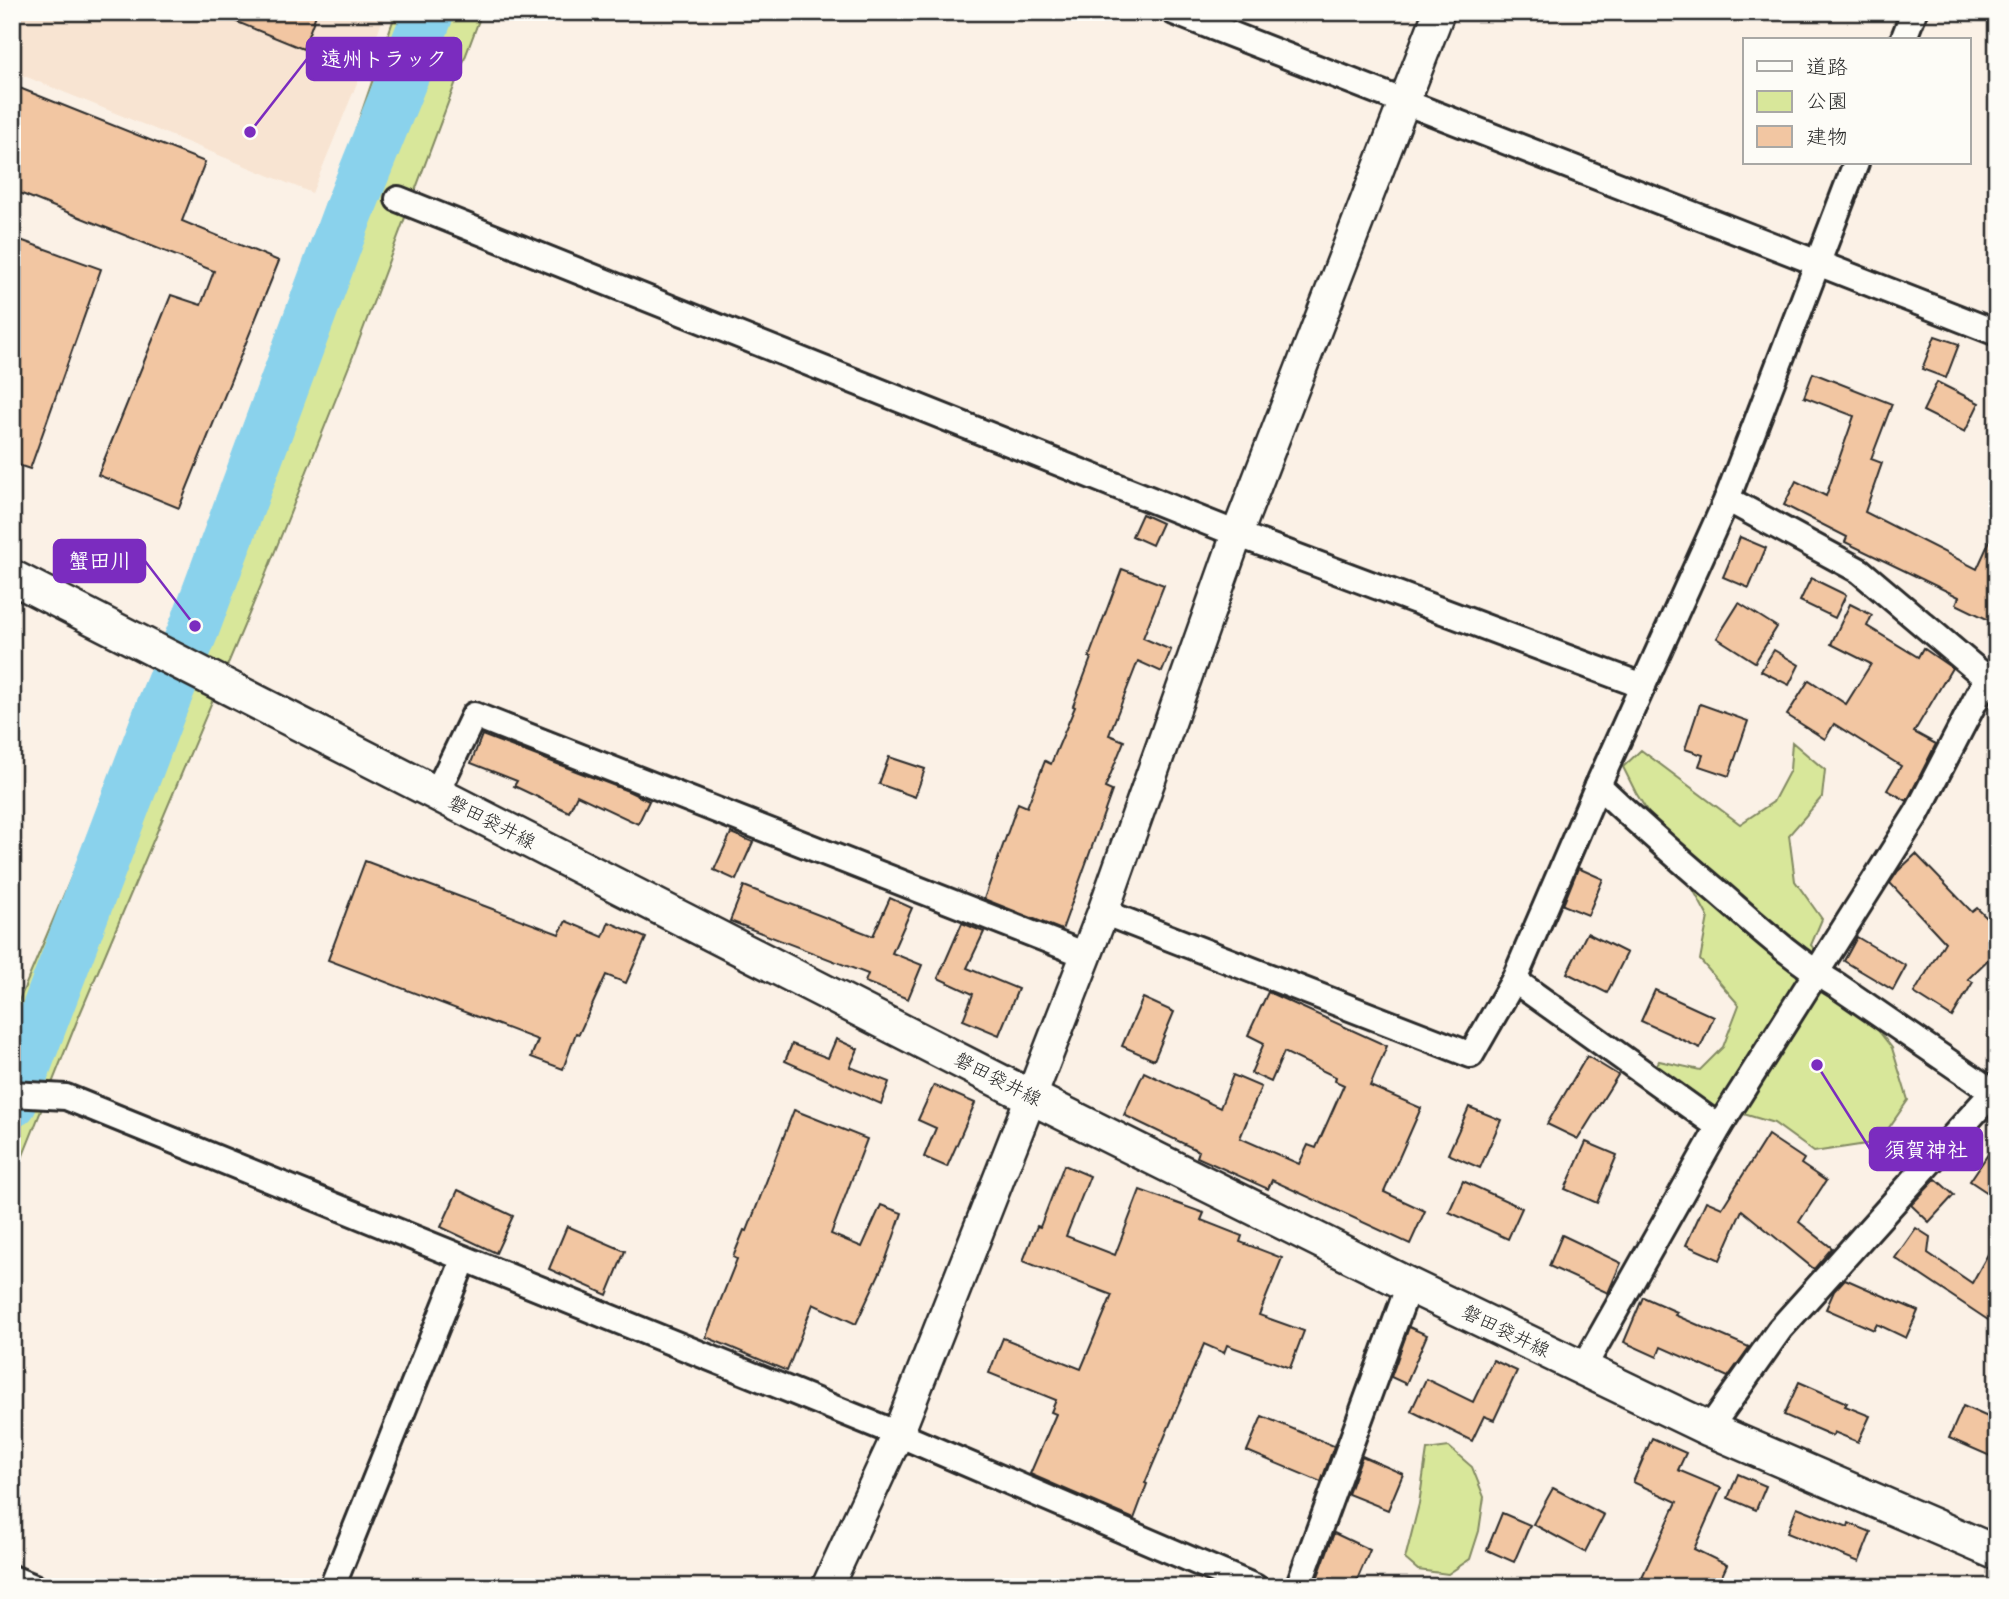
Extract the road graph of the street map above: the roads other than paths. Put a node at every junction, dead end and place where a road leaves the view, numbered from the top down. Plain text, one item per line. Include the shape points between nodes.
1 (1174, 12) edge
2 (1439, 12) edge
3 (1914, 12) edge
4 (1904, 38) edge
5 (1405, 102) junction
6 (1856, 164) edge
7 (398, 199) dead end
8 (1818, 262) junction
9 (1997, 332) edge
10 (1727, 499) junction
11 (1237, 534) junction
12 (12, 577) edge
13 (1992, 682) edge
14 (1643, 686) junction
15 (1598, 785) junction
16 (436, 794) junction
17 (1102, 912) junction
18 (1086, 955) junction
19 (1815, 972) junction
20 (1514, 980) junction
21 (12, 1094) edge
22 (1995, 1094) edge
23 (1031, 1097) junction
24 (1719, 1127) junction
25 (464, 1259) junction
26 (1409, 1285) junction
27 (1583, 1368) junction
28 (1709, 1429) junction
29 (898, 1434) junction
30 (1997, 1553) edge
31 (12, 1578) edge
32 (34, 1587) edge
33 (332, 1587) edge
34 (827, 1587) edge
35 (1255, 1587) edge
36 (1298, 1587) edge

1 - 5 street
2 - 5 street
3 - 4 street
5 - 8 street
5 - 11 street
6 - 8 street
7 - 11 street
8 - 9 street
8 - 10 street
10 - 13 street via 1860,571
10 - 14 street
11 - 14 street
11 - 17 street
12 - 16 main road, 磐田袋井線
13 - 19 street via 1917,813
14 - 15 street
15 - 19 street
15 - 20 street
16 - 18 street via 474,715
16 - 23 main road, 磐田袋井線
17 - 18 street
17 - 20 street via 1471,1055
18 - 23 street
19 - 22 street
19 - 24 street
20 - 24 street
21 - 25 street via 66,1097
22 - 28 street via 1780,1329
23 - 26 main road, 磐田袋井線
23 - 29 street
24 - 27 street
25 - 29 street
25 - 33 street
26 - 27 main road, 磐田袋井線
26 - 36 street
27 - 28 main road, 磐田袋井線
28 - 30 main road, 磐田袋井線
29 - 34 street
29 - 35 street
31 - 32 street

